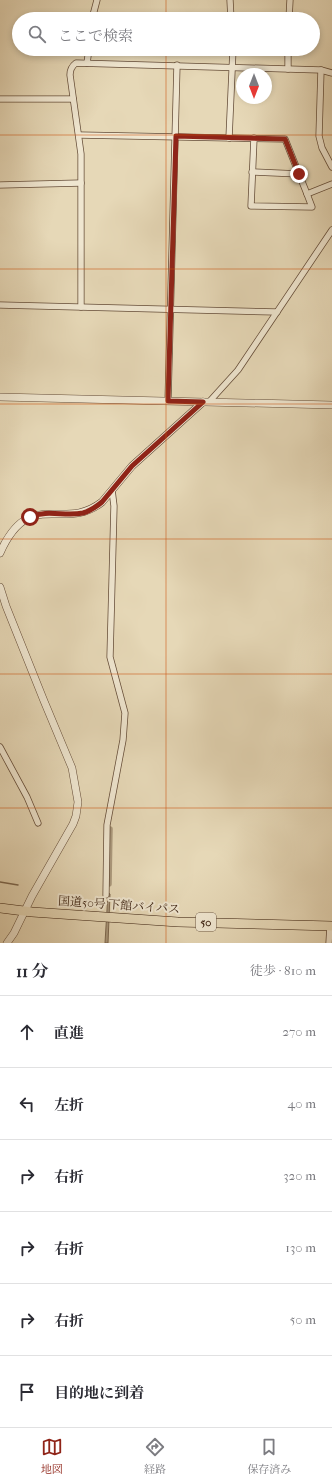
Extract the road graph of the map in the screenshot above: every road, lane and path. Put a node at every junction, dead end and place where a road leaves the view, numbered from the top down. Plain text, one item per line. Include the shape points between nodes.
1 (97, 0) edge
2 (230, 0) edge
3 (290, 0) edge
4 (94, 12) edge
5 (231, 12) edge
6 (289, 12) edge
7 (88, 56) edge
8 (233, 56) edge
9 (288, 56) edge
10 (87, 63) junction
11 (177, 65) junction
12 (232, 68) junction
13 (288, 69) junction
14 (321, 70) junction
15 (332, 73) edge
16 (0, 99) edge
17 (73, 99) junction
18 (79, 135) junction
19 (176, 136) junction
20 (229, 138) junction
21 (254, 138) junction
22 (332, 167) edge
23 (252, 172) junction
24 (299, 174) junction
25 (81, 183) junction
26 (332, 184) edge
27 (0, 185) edge
28 (307, 194) junction
29 (332, 230) edge
30 (0, 305) edge
31 (81, 307) junction
32 (171, 309) junction
33 (277, 312) junction
34 (0, 396) edge
35 (168, 401) junction
36 (206, 402) junction
37 (332, 405) edge
38 (112, 490) junction
39 (0, 553) edge
40 (0, 587) edge
41 (0, 746) edge
42 (38, 823) dead end
43 (106, 895) dead end
44 (0, 908) edge
45 (24, 911) junction
46 (331, 926) edge
47 (7, 943) edge
48 (329, 943) edge

1 - 4 street
2 - 5 street
3 - 6 street
7 - 10 street
8 - 12 street
9 - 13 street
10 - 11 street
10 - 17 street via 76,63 70,70
11 - 12 street
11 - 19 street
12 - 13 street
12 - 20 street
13 - 14 street
14 - 15 street
14 - 22 street via 319,136
16 - 17 street
17 - 18 street
18 - 19 street
18 - 25 street
19 - 20 street
19 - 32 street
20 - 21 street
21 - 23 street
21 - 24 street via 285,139
23 - 24 street
23 - 28 street via 251,206 312,207
24 - 28 street
25 - 27 street
25 - 31 street
26 - 28 street
29 - 33 street
30 - 31 street
31 - 32 street
32 - 33 street
32 - 35 street
33 - 36 street via 238,370
34 - 35 street
35 - 36 street
36 - 37 street
36 - 38 street via 142,457
38 - 39 street via 102,502 89,510 77,513 42,513 21,522 9,534
38 - 43 street via 114,506 110,657 125,713 123,740 107,825
40 - 45 street via 72,768 78,795 73,824
41 - 42 street
44 - 45 highway, 国道50号 下館バイパス / 50
45 - 46 highway, 国道50号 下館バイパス / 50 via 178,922
45 - 47 street
46 - 48 street

